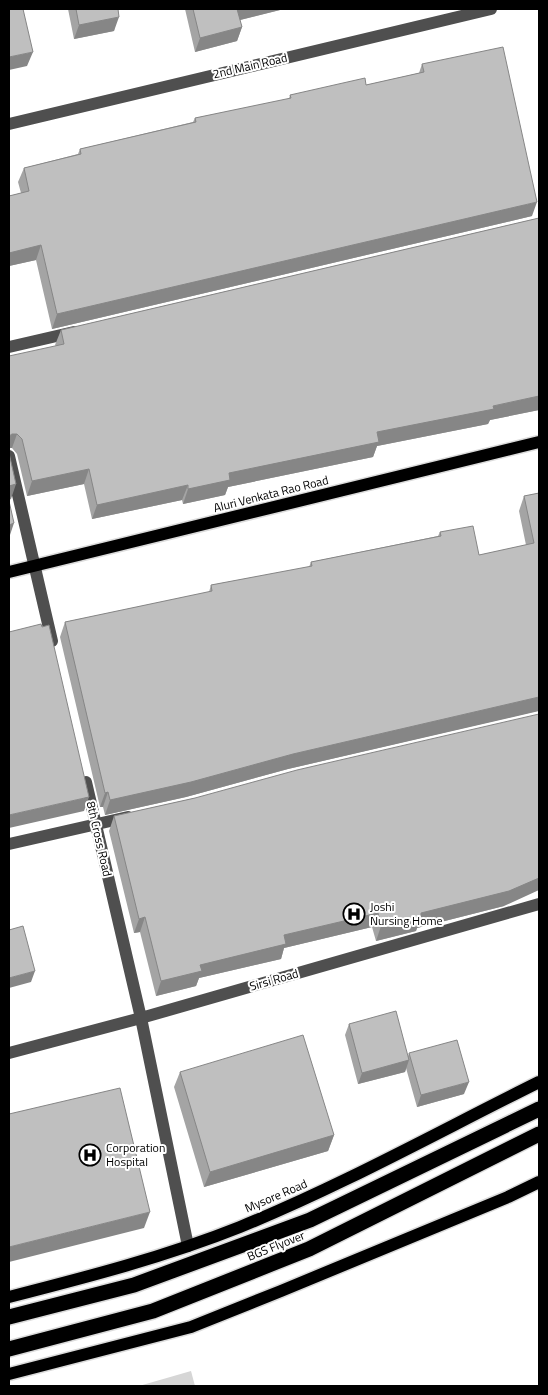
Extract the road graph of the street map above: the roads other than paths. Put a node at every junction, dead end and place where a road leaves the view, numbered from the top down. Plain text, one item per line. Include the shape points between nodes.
1 (490, 9) edge
2 (9, 124) edge
3 (86, 329) edge
4 (9, 347) edge
5 (539, 442) edge
6 (9, 456) edge
7 (35, 566) junction
8 (9, 572) edge
9 (55, 652) edge
10 (82, 766) edge
11 (142, 814) edge
12 (96, 824) junction
13 (9, 844) edge
14 (539, 904) edge
15 (141, 1018) junction
16 (9, 1053) edge
17 (539, 1082) edge
18 (539, 1109) edge
19 (539, 1134) edge
20 (539, 1182) edge
21 (188, 1246) junction
22 (9, 1297) edge
23 (9, 1317) edge
24 (9, 1349) edge
25 (9, 1374) edge

1 - 2 street, 2nd Main Road
3 - 4 street
5 - 7 main road, Aluri Venkata Rao Road
6 - 7 street
7 - 8 main road, Aluri Venkata Rao Road
7 - 9 street
10 - 12 street, 8th Cross Road
11 - 12 street
12 - 13 street
12 - 15 street, 8th Cross Road
14 - 15 street, Sirsi Road
15 - 16 street, Sirsi Road
15 - 21 street, 8th Cross Road
17 - 21 main road, Mysore Road via 338,1184
18 - 23 highway, BGS Flyover via 310,1220 134,1285
19 - 24 highway, BGS Flyover via 309,1250 153,1311
20 - 25 main road via 191,1326
21 - 22 main road, Mysore Road

